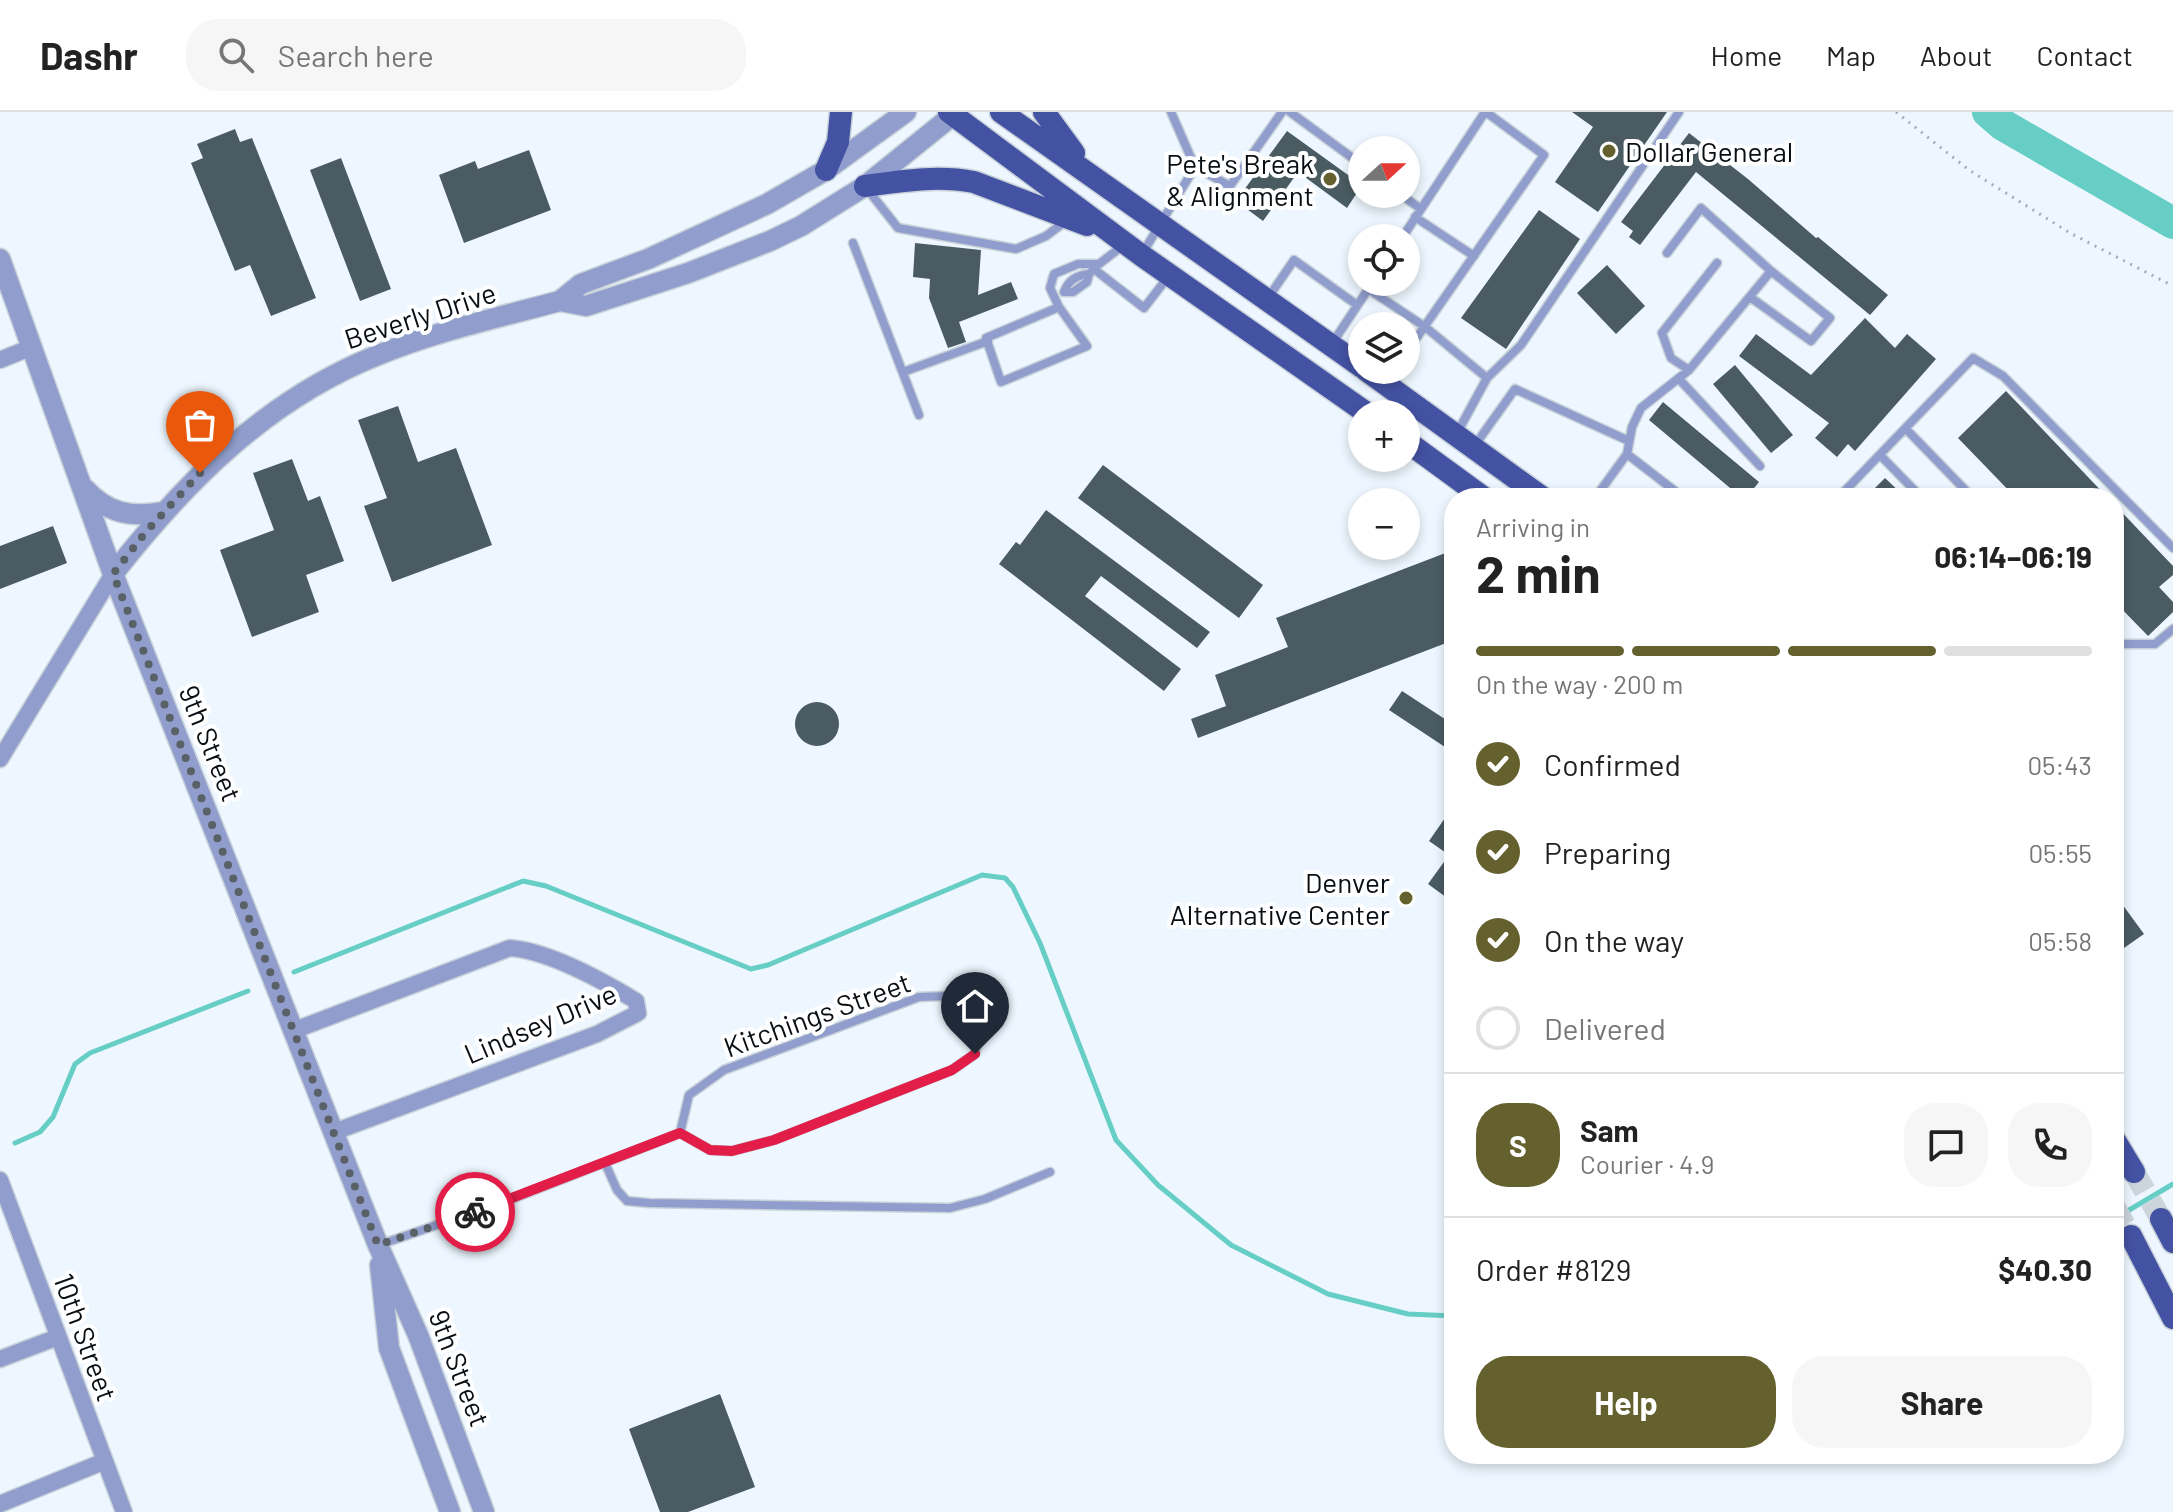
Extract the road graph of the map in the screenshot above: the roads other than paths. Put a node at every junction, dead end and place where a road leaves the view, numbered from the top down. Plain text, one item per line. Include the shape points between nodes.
1 (841, 112) edge
2 (906, 112) edge
3 (1001, 112) edge
4 (1044, 112) edge
5 (1171, 112) edge
6 (1282, 112) edge
7 (1290, 112) edge
8 (1486, 112) edge
9 (1679, 112) edge
10 (952, 113) edge
11 (1348, 155) edge
12 (1195, 167) junction
13 (826, 170) junction
14 (1089, 173) junction
15 (865, 186) junction
16 (767, 204) junction
17 (1413, 208) edge
18 (1418, 213) junction
19 (1070, 218) junction
20 (1160, 223) junction
21 (1411, 224) edge
22 (783, 235) junction
23 (853, 243) dead end
24 (1127, 244) junction
25 (1667, 253) dead end
26 (1474, 256) junction
27 (0, 259) edge
28 (1717, 263) dead end
29 (1094, 269) junction
30 (1771, 271) junction
31 (1170, 275) junction
32 (1363, 296) edge
33 (1384, 296) edge
34 (1054, 297) junction
35 (1750, 297) junction
36 (1267, 300) junction
37 (560, 301) junction
38 (1357, 305) junction
39 (1059, 307) junction
40 (1424, 326) junction
41 (1420, 332) edge
42 (988, 341) junction
43 (1331, 345) junction
44 (32, 347) junction
45 (1348, 357) edge
46 (0, 360) edge
47 (1689, 370) junction
48 (903, 372) junction
49 (1487, 378) junction
50 (1679, 379) junction
51 (1392, 384) edge
52 (1348, 400) edge
53 (1422, 410) junction
54 (1420, 414) edge
55 (919, 415) dead end
56 (1906, 429) junction
57 (1465, 441) junction
58 (1629, 441) junction
59 (1420, 449) edge
60 (1627, 454) junction
61 (1880, 455) junction
62 (1760, 466) dead end
63 (81, 484) junction
64 (1471, 488) edge
65 (1529, 488) edge
66 (1602, 488) edge
67 (1671, 488) edge
68 (1848, 488) edge
69 (1912, 488) edge
70 (1963, 488) edge
71 (2114, 488) edge
72 (2124, 498) edge
73 (163, 512) junction
74 (2173, 548) edge
75 (113, 574) junction
76 (2173, 629) edge
77 (2124, 643) edge
78 (0, 759) edge
79 (295, 1030) junction
80 (334, 1132) junction
81 (680, 1133) junction
82 (2124, 1156) edge
83 (605, 1163) junction
84 (1050, 1172) dead end
85 (2134, 1172) tunnel mouth
86 (0, 1180) edge
87 (2161, 1219) tunnel mouth
88 (2131, 1236) tunnel mouth
89 (2173, 1242) edge
90 (378, 1245) junction
91 (2173, 1318) edge
92 (58, 1337) junction
93 (0, 1359) edge
94 (105, 1461) junction
95 (0, 1504) edge
96 (124, 1512) edge
97 (450, 1512) edge
98 (484, 1512) edge

1 - 13 main road via 838,142
2 - 13 street, Beverly Drive
3 - 14 main road
4 - 14 main road
5 - 12 lane
6 - 12 lane via 1230,186
7 - 11 lane
8 - 18 lane
8 - 26 lane via 1544,155
9 - 49 lane via 1521,345
10 - 15 street, Beverly Drive
10 - 24 main road
12 - 20 lane
13 - 16 street, Beverly Drive
14 - 20 main road
15 - 19 main road via 957,179
15 - 19 lane via 898,228 1016,249
15 - 22 street, Beverly Drive
16 - 22 street
16 - 37 street, Beverly Drive via 581,284
17 - 18 lane
18 - 21 lane
18 - 26 lane
19 - 24 main road
20 - 24 lane
20 - 36 main road
22 - 37 street, Beverly Drive via 586,306
23 - 48 lane
24 - 29 lane
24 - 31 main road
25 - 30 lane via 1701,208
26 - 40 lane
27 - 44 street, 9th Street
28 - 47 lane via 1662,333 1671,358
29 - 31 lane via 1144,308
29 - 34 lane via 1067,283
29 - 34 lane via 1078,264 1054,274
30 - 35 lane
30 - 35 lane via 1830,318 1811,341
31 - 52 main road
32 - 38 lane
33 - 40 lane
34 - 39 lane
35 - 47 lane
36 - 38 lane via 1294,260
36 - 43 main road
37 - 73 street, Beverly Drive via 418,340 328,378 282,405 226,449
38 - 43 lane
39 - 42 lane
39 - 42 lane via 1087,346 1001,382
40 - 41 lane
40 - 49 lane
42 - 48 lane
43 - 45 main road
44 - 46 street
44 - 63 street, 9th Street
47 - 50 lane
48 - 55 lane
49 - 57 lane
50 - 58 lane via 1641,408
50 - 62 lane
51 - 53 main road
53 - 54 main road
53 - 57 main road
56 - 61 lane
56 - 70 lane
56 - 71 lane via 1973,358 2003,376
57 - 58 lane via 1515,389
57 - 65 main road
58 - 60 lane
59 - 64 main road
60 - 66 lane
60 - 67 lane
61 - 68 lane
61 - 69 lane
63 - 73 street via 117,513
63 - 75 street, 9th Street
72 - 74 lane
73 - 75 street, Beverly Drive
75 - 78 street, Beverly Drive
75 - 79 street, 9th Street
76 - 77 lane via 2155,644
79 - 80 street, 9th Street
79 - 80 street, Lindsey Drive via 510,948 532,950 636,1001 638,1013 597,1034
80 - 90 street, 9th Street
81 - 81 lane, Kitchings Street via 710,1150 732,1151 774,1140 952,1070 975,1054 980,1027 967,1004 946,996 919,997 724,1070 689,1095
81 - 83 lane
82 - 85 main road
83 - 84 lane via 627,1201 665,1203 950,1208
83 - 90 lane
86 - 92 street, 10th Street
87 - 89 main road
88 - 91 main road
90 - 97 street, 9th Street via 389,1348
90 - 98 street, 9th Street
92 - 93 street
92 - 94 street, 10th Street
94 - 95 street
94 - 96 street, 10th Street

